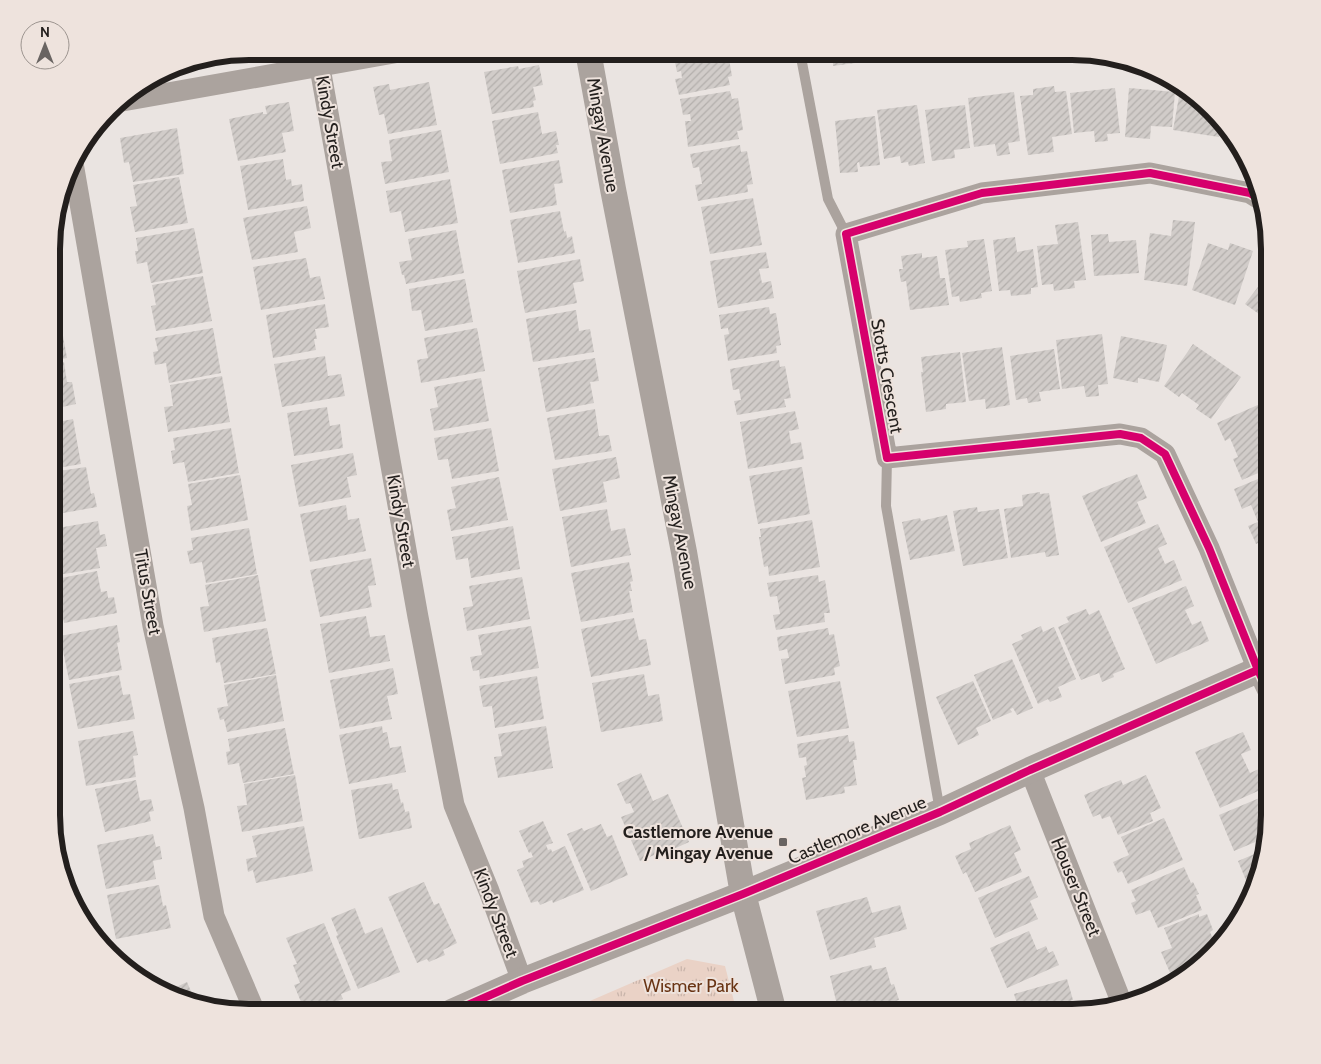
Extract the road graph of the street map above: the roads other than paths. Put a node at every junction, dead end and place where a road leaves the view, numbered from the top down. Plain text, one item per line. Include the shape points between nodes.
1 (314, 60) edge
2 (319, 60) edge
3 (590, 60) edge
4 (802, 60) edge
5 (135, 98) edge
6 (75, 175) edge
7 (1253, 195) edge
8 (846, 234) junction
9 (887, 458) junction
10 (1261, 661) edge
11 (1261, 668) edge
12 (1030, 770) junction
13 (940, 812) junction
14 (743, 894) junction
15 (522, 980) junction
16 (1120, 998) edge
17 (252, 1004) edge
18 (470, 1004) edge
19 (772, 1004) edge

1 - 5 street
2 - 15 street, Kindy Street via 454,805
3 - 14 street, Mingay Avenue via 684,552
4 - 8 lane via 828,199
6 - 17 street, Titus Street via 153,626 194,808 214,916
7 - 8 street via 1150,173 982,193
8 - 9 street, Stotts Crescent
9 - 10 street, Stotts Crescent via 1120,434 1141,438 1165,454
9 - 13 lane via 886,506
11 - 12 street, Castlemore Avenue
12 - 13 street, Castlemore Avenue
12 - 16 street, Houser Street
13 - 14 street, Castlemore Avenue
14 - 15 street, Castlemore Avenue
14 - 19 street, Mingay Avenue
15 - 18 street, Castlemore Avenue

